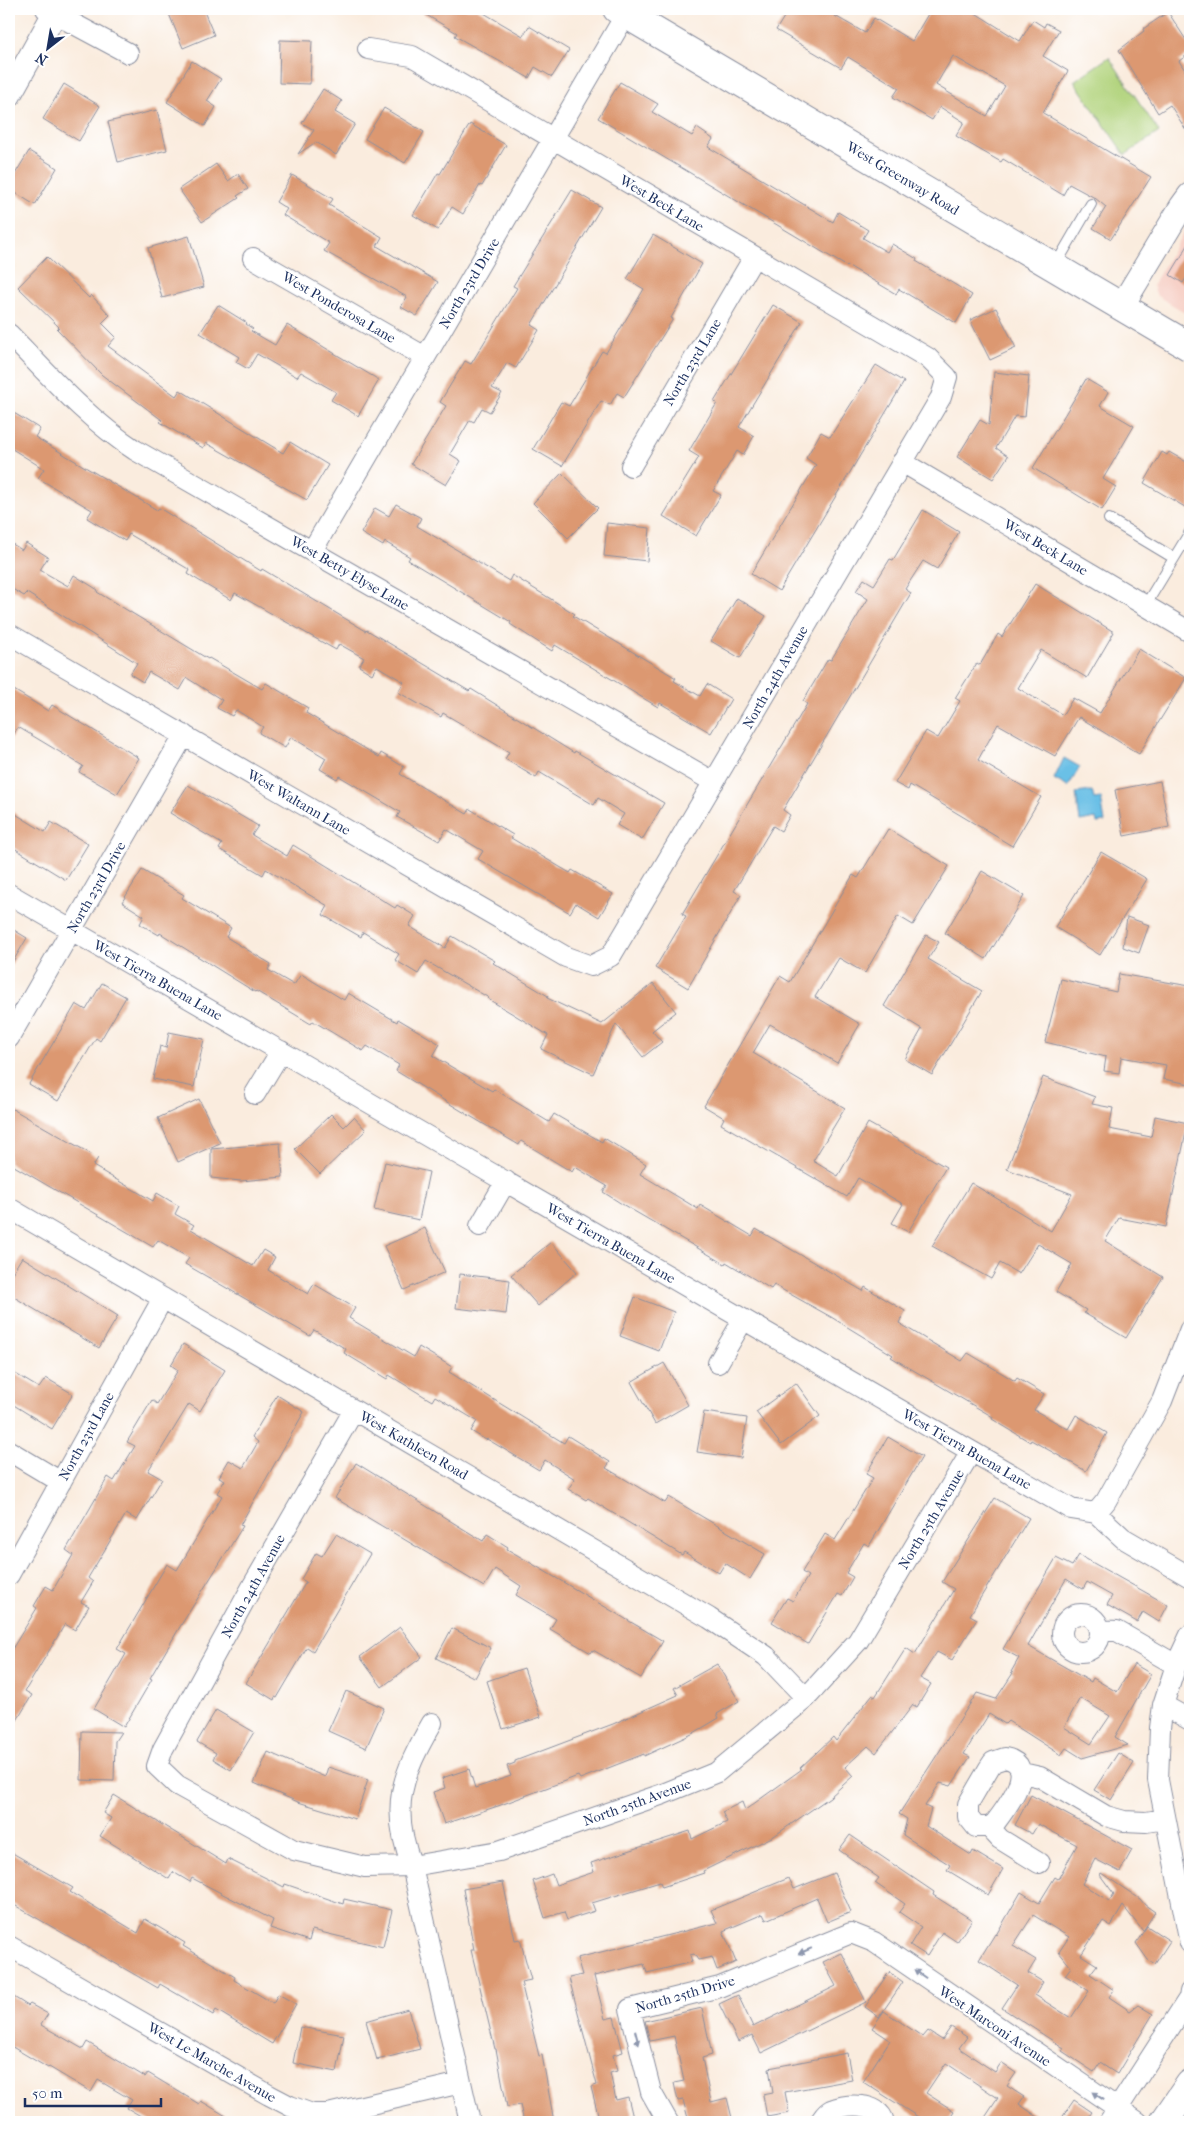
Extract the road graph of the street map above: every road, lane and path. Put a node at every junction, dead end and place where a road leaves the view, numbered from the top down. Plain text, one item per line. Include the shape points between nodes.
1 (53, 10) edge
2 (621, 11) edge
3 (368, 49) dead end
4 (128, 53) dead end
5 (9, 95) edge
6 (554, 138) junction
7 (1190, 195) edge
8 (1090, 204) dead end
9 (754, 257) junction
10 (253, 258) dead end
11 (1054, 267) junction
12 (1121, 307) junction
13 (9, 334) edge
14 (1190, 347) edge
15 (425, 357) junction
16 (946, 377) joint
17 (902, 462) junction
18 (631, 466) dead end
19 (1109, 519) dead end
20 (1190, 532) edge
21 (312, 552) junction
22 (1174, 558) junction
23 (1146, 606) junction
24 (1190, 632) edge
25 (9, 634) edge
26 (184, 736) junction
27 (714, 782) junction
28 (9, 894) edge
29 (71, 930) junction
30 (591, 966) joint
31 (9, 1038) edge
32 (281, 1051) junction
33 (255, 1094) dead end
34 (506, 1181) junction
35 (9, 1208) edge
36 (480, 1226) dead end
37 (163, 1298) junction
38 (743, 1320) junction
39 (1190, 1329) edge
40 (718, 1363) dead end
41 (354, 1410) junction
42 (9, 1451) edge
43 (972, 1452) junction
44 (61, 1482) junction
45 (1096, 1513) junction
46 (9, 1575) edge
47 (1190, 1576) edge
48 (1100, 1630) dead end
49 (1190, 1635) edge
50 (1176, 1665) junction
51 (806, 1698) junction
52 (1163, 1705) junction
53 (1190, 1720) edge
54 (432, 1723) dead end
55 (157, 1766) joint
56 (1022, 1773) junction
57 (1165, 1819) junction
58 (990, 1827) junction
59 (1039, 1863) dead end
60 (412, 1866) junction
61 (850, 1933) joint
62 (1190, 1943) edge
63 (9, 1946) edge
64 (1190, 1992) edge
65 (461, 2083) junction
66 (1190, 2084) edge
67 (1113, 2116) edge
68 (470, 2122) edge
69 (668, 2122) edge
70 (820, 2122) edge
71 (884, 2122) edge
72 (1138, 2122) edge
73 (1164, 2122) edge

1 - 4 street
1 - 5 street
2 - 6 street, North 23rd Drive
2 - 11 main road, West Greenway Road
3 - 6 street, West Beck Lane via 412,56
6 - 9 street, West Beck Lane
6 - 15 street, North 23rd Drive
7 - 12 street
8 - 11 lane
9 - 16 street, West Beck Lane via 928,358
9 - 18 street, North 23rd Lane
10 - 15 street, West Ponderosa Lane
11 - 12 main road, West Greenway Road
12 - 14 main road, West Greenway Road
13 - 21 street, West Betty Elyse Lane via 84,411 116,438
15 - 21 street, North 23rd Drive
16 - 17 street, North 24th Avenue via 941,396
17 - 23 street, West Beck Lane
17 - 27 street, North 24th Avenue
19 - 22 lane
20 - 22 lane
21 - 27 street, West Betty Elyse Lane
22 - 23 lane
23 - 24 street, West Beck Lane
25 - 26 street, West Waltann Lane
26 - 29 street, North 23rd Drive
26 - 30 street, West Waltann Lane via 566,957
27 - 30 street, North 24th Avenue via 611,956
28 - 29 street, West Tierra Buena Lane
29 - 31 street, North 23rd Drive
29 - 32 street, West Tierra Buena Lane
32 - 33 street
32 - 34 street, West Tierra Buena Lane
34 - 36 street
34 - 38 street, West Tierra Buena Lane
35 - 37 street, West Kathleen Road
37 - 41 street, West Kathleen Road
37 - 44 street, North 23rd Lane
38 - 40 street
38 - 43 street, West Tierra Buena Lane
39 - 45 street via 1162,1401 1106,1501
41 - 51 street, West Kathleen Road via 709,1618 766,1656
41 - 55 street, North 24th Avenue via 253,1585
42 - 44 street
43 - 45 street, West Tierra Buena Lane via 1071,1509
43 - 51 street, North 25th Avenue via 858,1641
44 - 46 street, North 23rd Lane
45 - 47 street via 1123,1538
48 - 50 street via 1117,1631
49 - 50 street
50 - 52 street
51 - 60 street, North 25th Avenue via 717,1772 618,1811 499,1851
52 - 53 street
52 - 57 street via 1158,1780
54 - 60 street via 414,1754 400,1800 405,1848
55 - 60 street, North 25th Avenue via 177,1785 294,1850 365,1867
56 - 57 street via 1040,1777 1106,1816 1124,1821
56 - 58 street via 999,1818
56 - 58 street via 1017,1763 1005,1758 993,1762 989,1768 966,1810 976,1827
57 - 62 street
58 - 59 street via 1000,1839
60 - 65 street
67 -> 61 street, West Marconi Avenue via 874,1942
61 -> 69 street, North 25th Drive via 720,1987 630,2009 652,2092
63 - 65 street, West Le Marche Avenue via 269,2095 312,2114 348,2110
64 - 67 street via 1172,2027
65 - 68 street
66 - 73 main road
67 - 72 street, West Marconi Avenue
70 - 71 street via 831,2110 855,2105 872,2109

